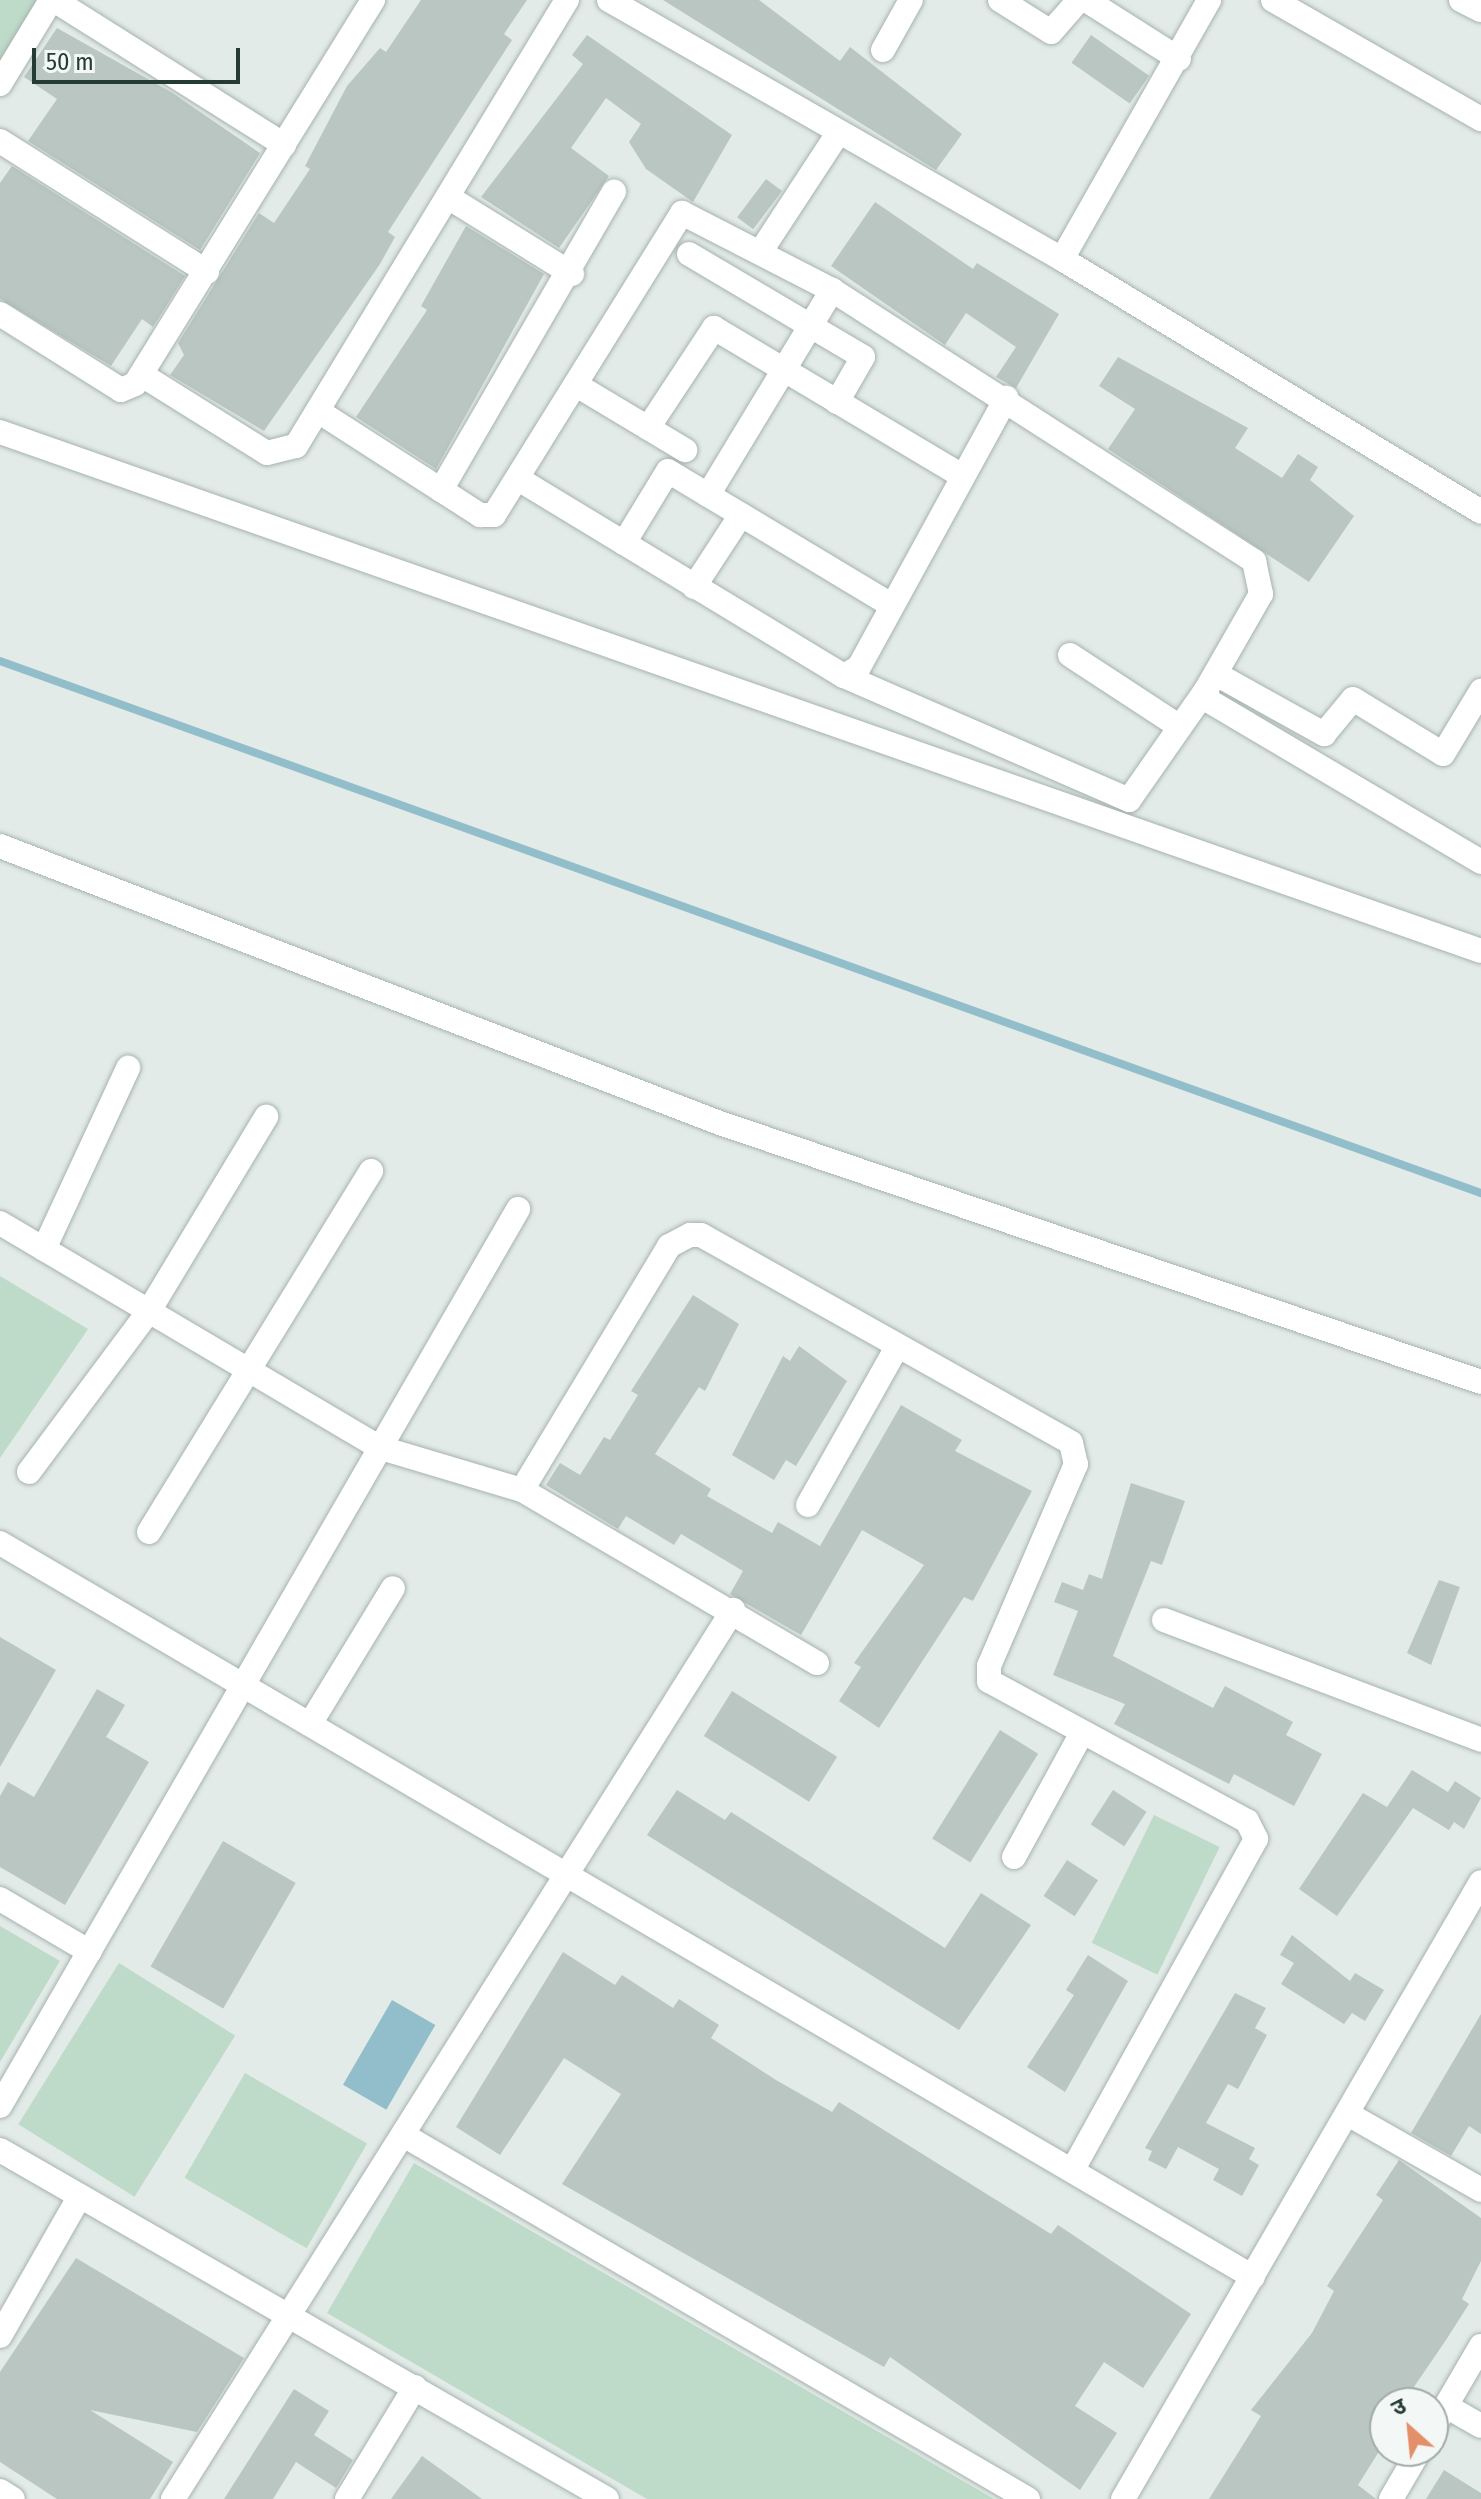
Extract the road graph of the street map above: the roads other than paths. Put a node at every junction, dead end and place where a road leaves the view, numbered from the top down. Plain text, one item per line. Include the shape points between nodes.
1 (52, 0) edge
2 (373, 0) edge
3 (567, 0) edge
4 (609, 0) edge
5 (911, 0) edge
6 (1000, 0) edge
7 (1079, 0) edge
8 (1086, 0) edge
9 (1209, 0) edge
10 (1273, 0) edge
11 (1461, 0) edge
12 (1481, 10) edge
13 (883, 50) dead end
14 (1179, 59) junction
15 (0, 84) edge
16 (1481, 119) edge
17 (839, 132) junction
18 (0, 141) edge
19 (284, 145) junction
20 (614, 191) dead end
21 (448, 197) junction
22 (761, 251) junction
23 (689, 254) dead end
24 (1062, 259) junction
25 (207, 272) junction
26 (572, 274) junction
27 (832, 290) junction
28 (0, 314) edge
29 (810, 326) junction
30 (783, 370) junction
31 (142, 375) junction
32 (578, 386) junction
33 (1006, 398) junction
34 (837, 402) junction
35 (318, 411) junction
36 (648, 428) junction
37 (0, 432) edge
38 (685, 450) dead end
39 (962, 476) junction
40 (520, 480) junction
41 (441, 490) junction
42 (708, 495) junction
43 (1481, 512) edge
44 (741, 515) junction
45 (624, 543) junction
46 (694, 587) junction
47 (891, 605) junction
48 (1070, 655) dead end
49 (844, 676) junction
50 (1211, 682) junction
51 (1481, 691) edge
52 (1180, 727) junction
53 (0, 846) edge
54 (1481, 862) edge
55 (1481, 951) edge
56 (128, 1068) dead end
57 (266, 1117) dead end
58 (371, 1171) dead end
59 (518, 1209) dead end
60 (0, 1223) edge
61 (44, 1249) junction
62 (149, 1311) junction
63 (897, 1347) junction
64 (249, 1370) junction
65 (1481, 1382) edge
66 (381, 1448) junction
67 (29, 1472) dead end
68 (522, 1490) junction
69 (808, 1505) dead end
70 (149, 1532) dead end
71 (0, 1543) edge
72 (393, 1588) dead end
73 (733, 1610) junction
74 (1164, 1620) dead end
75 (817, 1663) dead end
76 (245, 1686) junction
77 (310, 1724) junction
78 (1082, 1733) junction
79 (1481, 1740) edge
80 (1014, 1857) dead end
81 (567, 1875) junction
82 (1481, 1882) edge
83 (0, 1899) edge
84 (90, 1952) junction
85 (0, 2106) edge
86 (1348, 2114) junction
87 (405, 2136) junction
88 (0, 2150) edge
89 (1074, 2168) junction
90 (1481, 2190) edge
91 (78, 2199) junction
92 (1253, 2277) junction
93 (291, 2318) junction
94 (0, 2336) edge
95 (1481, 2346) edge
96 (415, 2387) junction
97 (1449, 2401) edge
98 (1449, 2408) edge
99 (1481, 2426) edge
100 (1410, 2467) edge
101 (0, 2491) edge
102 (13, 2499) edge
103 (173, 2499) edge
104 (347, 2499) edge
105 (607, 2499) edge
106 (1028, 2499) edge
107 (1123, 2499) edge
108 (1391, 2499) edge

1 - 15 street
1 - 19 street
2 - 19 street
3 - 21 street
4 - 17 street
5 - 13 street
6 - 7 street via 1051,32
8 - 14 street
9 - 14 street
10 - 16 street
11 - 12 street
14 - 24 street
17 - 22 street
17 - 24 street
18 - 25 street
19 - 25 street
20 - 26 street
21 - 26 street
21 - 35 street
22 - 27 street
22 - 32 street via 682,213
23 - 29 street
24 - 43 street
25 - 31 street
26 - 41 street
27 - 29 street
27 - 33 street
28 - 31 street via 121,390
29 - 30 street
29 - 34 street via 863,357
30 - 34 street
30 - 36 street via 714,328
30 - 42 street
31 - 35 street via 267,453 296,446
32 - 36 street
32 - 40 street
33 - 39 street
33 - 50 street via 1254,561 1261,594
34 - 39 street
35 - 41 street
36 - 38 street
37 - 55 street
39 - 47 street
40 - 41 street via 488,516
40 - 45 street
42 - 44 street
42 - 45 street via 668,471
44 - 46 street
44 - 47 street
45 - 46 street
46 - 49 street
47 - 49 street via 859,667
48 - 52 street
49 - 52 street via 1129,800
50 - 51 street via 1324,734 1353,699 1443,754
50 - 52 street
50 - 54 street via 1213,705
53 - 65 street via 717,1122
56 - 61 street
57 - 62 street
58 - 64 street
59 - 66 street
60 - 61 street
61 - 62 street
62 - 64 street
62 - 67 street
63 - 68 street via 701,1235 680,1238
63 - 69 street
63 - 78 street via 1071,1443 1076,1464 988,1675 994,1686
64 - 66 street
64 - 70 street
66 - 68 street
66 - 76 street
68 - 73 street
71 - 76 street
72 - 77 street
73 - 75 street
73 - 81 street
74 - 79 street
76 - 77 street
76 - 84 street
77 - 81 street
78 - 80 street
78 - 89 street via 1247,1821 1256,1839
81 - 87 street
81 - 89 street
82 - 86 street
83 - 84 street
84 - 85 street
86 - 90 street
86 - 92 street
87 - 93 street
87 - 106 street
88 - 91 street
89 - 92 street
91 - 93 street
91 - 94 street
92 - 107 street
93 - 96 street
93 - 103 street
95 - 97 street
96 - 104 street
96 - 105 street
98 - 99 street
100 - 108 street
101 - 102 street

